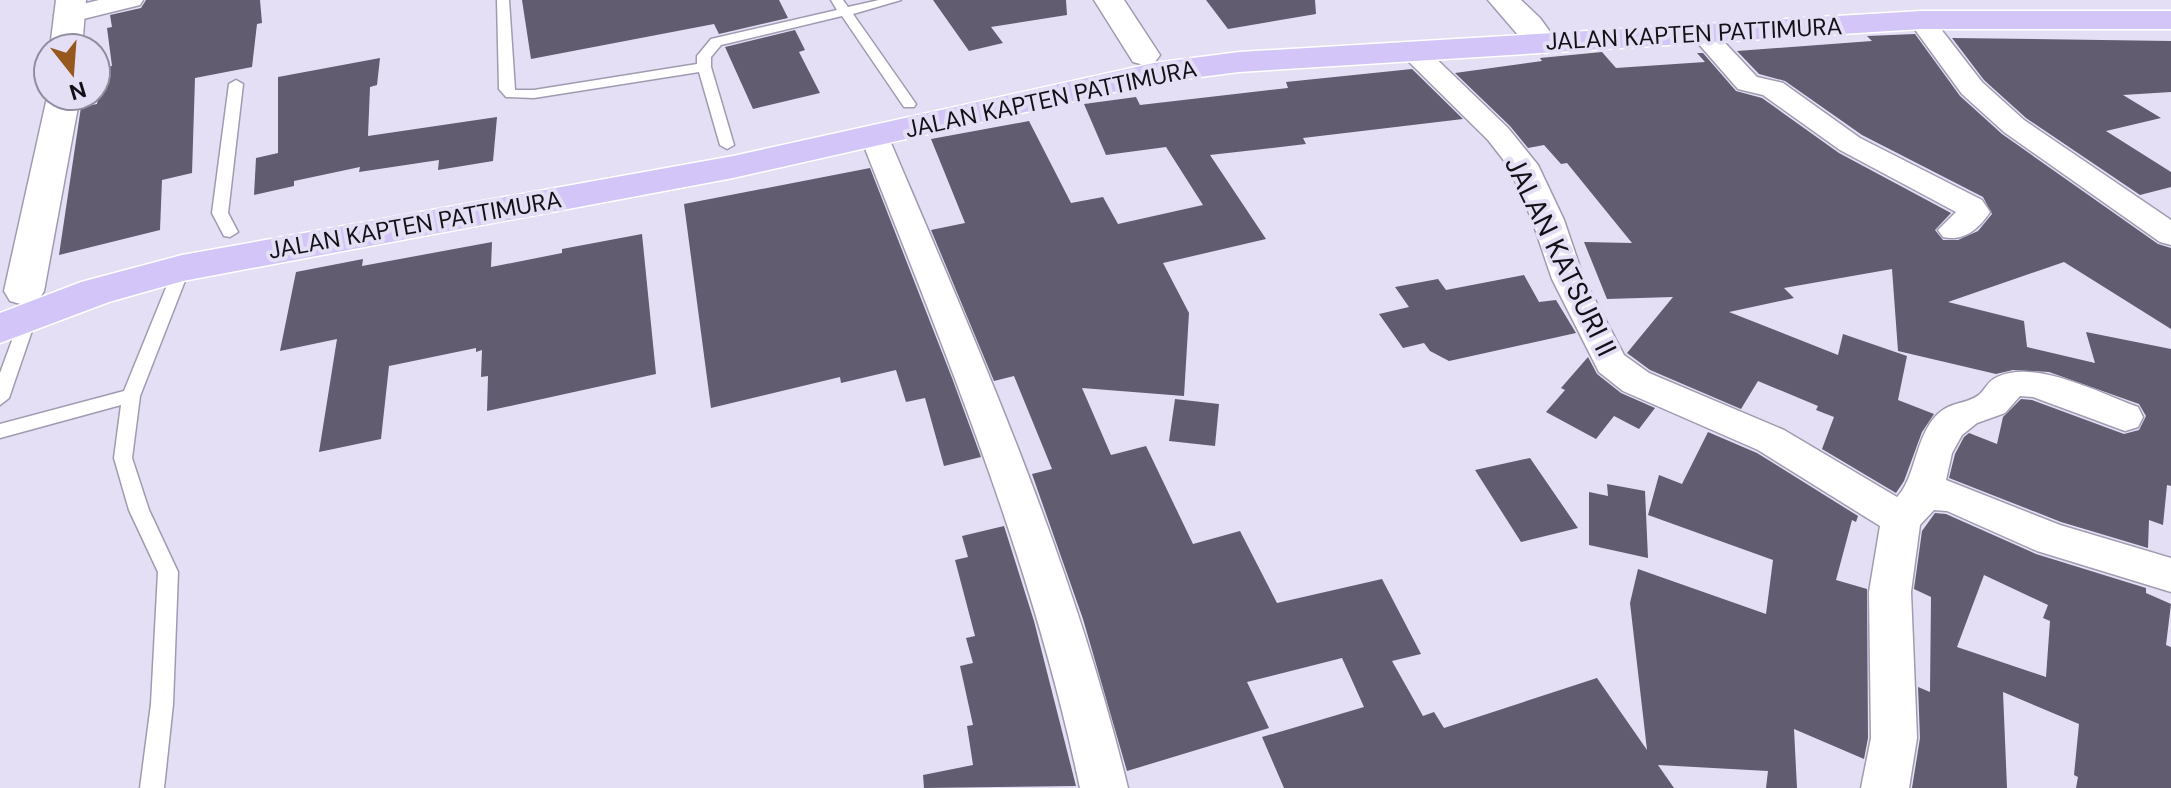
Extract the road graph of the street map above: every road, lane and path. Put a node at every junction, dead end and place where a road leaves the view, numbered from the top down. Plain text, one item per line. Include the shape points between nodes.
1 (131, 0) edge
2 (503, 0) edge
3 (895, 0) edge
4 (1109, 0) edge
5 (1503, 0) edge
6 (2171, 1) edge
7 (841, 6) edge
8 (69, 7) edge
9 (1982, 9) edge
10 (1921, 20) junction
11 (2171, 20) edge
12 (67, 32) edge
13 (1535, 34) junction
14 (1703, 34) junction
15 (1414, 52) junction
16 (1144, 55) junction
17 (704, 67) junction
18 (236, 84) dead end
19 (909, 104) junction
20 (59, 112) edge
21 (874, 136) junction
22 (727, 145) junction
23 (1954, 230) dead end
24 (230, 232) junction
25 (2171, 235) edge
26 (182, 268) junction
27 (13, 310) edge
28 (131, 396) junction
29 (0, 398) edge
30 (2125, 417) dead end
31 (0, 431) edge
32 (1913, 507) junction
33 (2171, 575) edge
34 (152, 788) edge
35 (1104, 788) edge
36 (1885, 788) edge

1 - 8 street
2 - 17 lane via 506,89 511,94
3 - 7 lane
4 - 16 main road
5 - 13 main road
6 - 9 main road, JALAN KAPTEN PATTIMURA
7 - 17 lane via 716,42 704,56
7 - 19 lane
8 - 12 main road
9 - 10 main road, JALAN KAPTEN PATTIMURA
9 - 11 main road, JALAN KAPTEN PATTIMURA
9 - 13 main road, JALAN KAPTEN PATTIMURA
10 - 14 main road, JALAN KAPTEN PATTIMURA
10 - 25 street via 1972,88 2014,126
13 - 14 main road, JALAN KAPTEN PATTIMURA
13 - 15 main road, JALAN KAPTEN PATTIMURA
13 - 16 main road, JALAN KAPTEN PATTIMURA via 1229,44
14 - 23 street via 1748,83 1773,89 1850,144 1971,207 1975,212
15 - 21 main road, JALAN KAPTEN PATTIMURA via 1239,62 1154,73
15 - 32 street, JALAN KATSURI II via 1523,165 1568,279 1611,363 1636,382
16 - 19 main road, JALAN KAPTEN PATTIMURA
17 - 22 lane
18 - 24 lane via 220,213
19 - 22 main road, JALAN KAPTEN PATTIMURA
20 - 27 main road
21 - 26 main road, JALAN KAPTEN PATTIMURA via 733,167
21 - 35 street via 1012,478 1088,709
22 - 24 main road, JALAN KAPTEN PATTIMURA
24 - 27 main road, JALAN KAPTEN PATTIMURA via 92,267
26 - 27 main road, JALAN KAPTEN PATTIMURA
26 - 28 lane
27 - 29 lane
28 - 31 lane
28 - 34 lane via 123,458 139,510 168,572
30 - 32 street via 2038,385 2012,384 1998,392 1992,404 1948,426
32 - 33 street, JALAN KATSURI II via 1951,496 2051,539
32 - 36 street via 1890,592 1894,738

